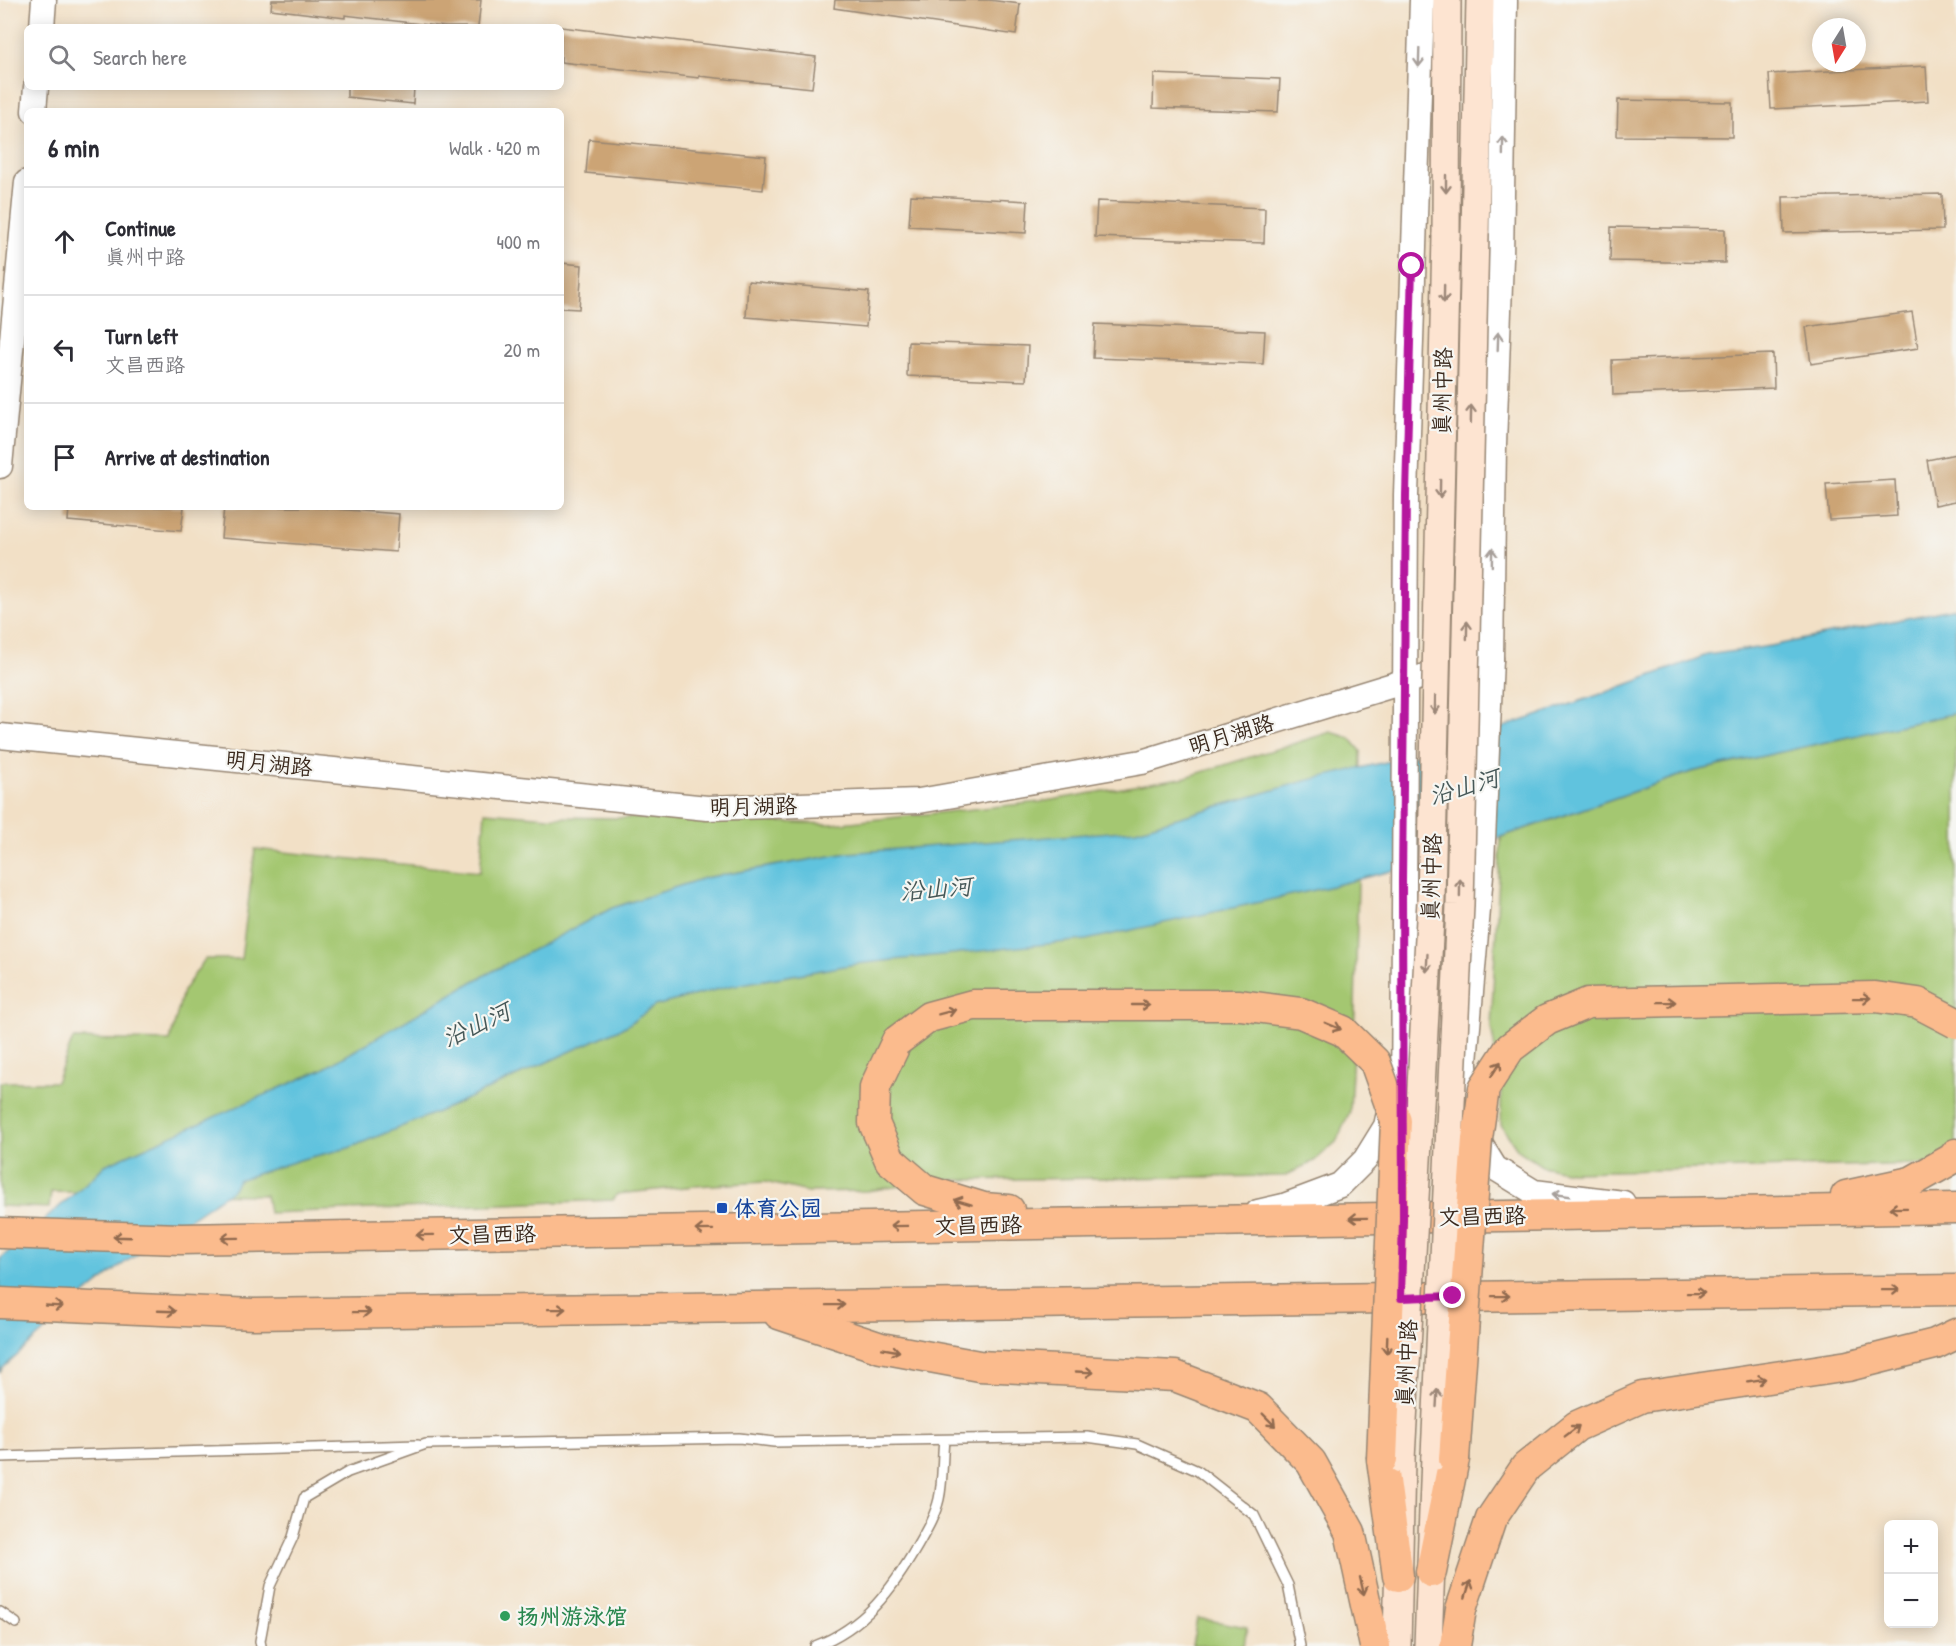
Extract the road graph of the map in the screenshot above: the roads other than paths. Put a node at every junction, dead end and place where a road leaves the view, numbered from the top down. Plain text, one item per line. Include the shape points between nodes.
1 (44, 0) edge
2 (1422, 0) edge
3 (1448, 0) edge
4 (1480, 0) edge
5 (1505, 0) edge
6 (42, 24) edge
7 (36, 90) edge
8 (34, 108) edge
9 (24, 214) edge
10 (0, 466) edge
11 (1491, 659) junction
12 (1406, 681) junction
13 (0, 736) edge
14 (1956, 1023) edge
15 (1402, 1058) junction
16 (1465, 1066) junction
17 (1956, 1154) edge
18 (1956, 1208) edge
19 (1775, 1210) junction
20 (1703, 1212) junction
21 (1459, 1217) junction
22 (1403, 1218) junction
23 (1218, 1221) junction
24 (1146, 1222) junction
25 (0, 1233) edge
26 (1956, 1290) edge
27 (1453, 1296) junction
28 (1401, 1298) junction
29 (0, 1303) edge
30 (756, 1306) junction
31 (1956, 1334) edge
32 (944, 1440) junction
33 (426, 1444) junction
34 (0, 1457) edge
35 (1444, 1458) junction
36 (1391, 1459) junction
37 (1431, 1572) joint
38 (1398, 1576) joint
39 (0, 1611) edge
40 (16, 1623) dead end
41 (261, 1646) edge
42 (815, 1646) edge
43 (1300, 1646) edge
44 (1375, 1646) edge
45 (1397, 1646) edge
46 (1428, 1646) edge
47 (1455, 1646) edge

1 - 6 street
2 -> 12 street, 真州中路 via 1406,495
3 -> 36 main road, 真州中路, bridge via 1431,900
35 -> 4 main road, 真州中路, bridge
11 -> 5 street
7 - 8 street
9 - 10 street
11 - 12 street, 明月湖路
11 - 16 street via 1482,863
12 - 13 street, 明月湖路 via 1142,762 919,801 707,808
12 - 15 street, 真州中路
35 -> 14 main road, bridge via 1484,1088 1510,1048 1547,1020 1588,1004 1875,997 1918,1003
15 - 22 street, 真州中路
15 - 23 street via 1386,1126 1365,1160 1340,1185 1284,1206
20 -> 16 street via 1534,1192 1495,1168 1472,1131
16 - 21 street
17 - 19 main road via 1911,1182
18 -> 19 main road, 文昌西路
19 - 20 main road, 文昌西路
20 - 21 main road, 文昌西路
21 - 22 main road, 文昌西路
21 - 27 street
22 -> 23 main road, 文昌西路
22 - 28 street, 真州中路
23 - 24 main road, 文昌西路
24 -> 25 main road, 文昌西路 via 181,1239
24 -> 36 main road, bridge via 984,1208 925,1191 890,1160 874,1123 875,1087 897,1041 929,1017 973,1005 1240,1005 1301,1013 1343,1031 1375,1062 1396,1121
27 -> 26 main road
27 - 28 main road
30 -> 28 main road
29 -> 30 main road via 254,1314
30 -> 44 main road via 881,1348 979,1366 1175,1376 1258,1408 1311,1462 1350,1532
47 -> 31 main road via 1461,1609 1491,1519 1526,1467 1577,1426 1642,1397 1848,1366 1935,1344
32 - 33 lane via 774,1442 739,1438
32 - 42 lane via 939,1499 897,1581 868,1614 833,1639
32 - 43 lane via 1087,1437 1137,1444 1197,1471 1254,1515 1288,1585
33 - 34 lane
33 - 41 lane via 348,1472 304,1498 293,1538 270,1586
35 - 37 main road
36 - 38 main road
37 - 46 main road
38 - 45 main road
39 - 40 lane

